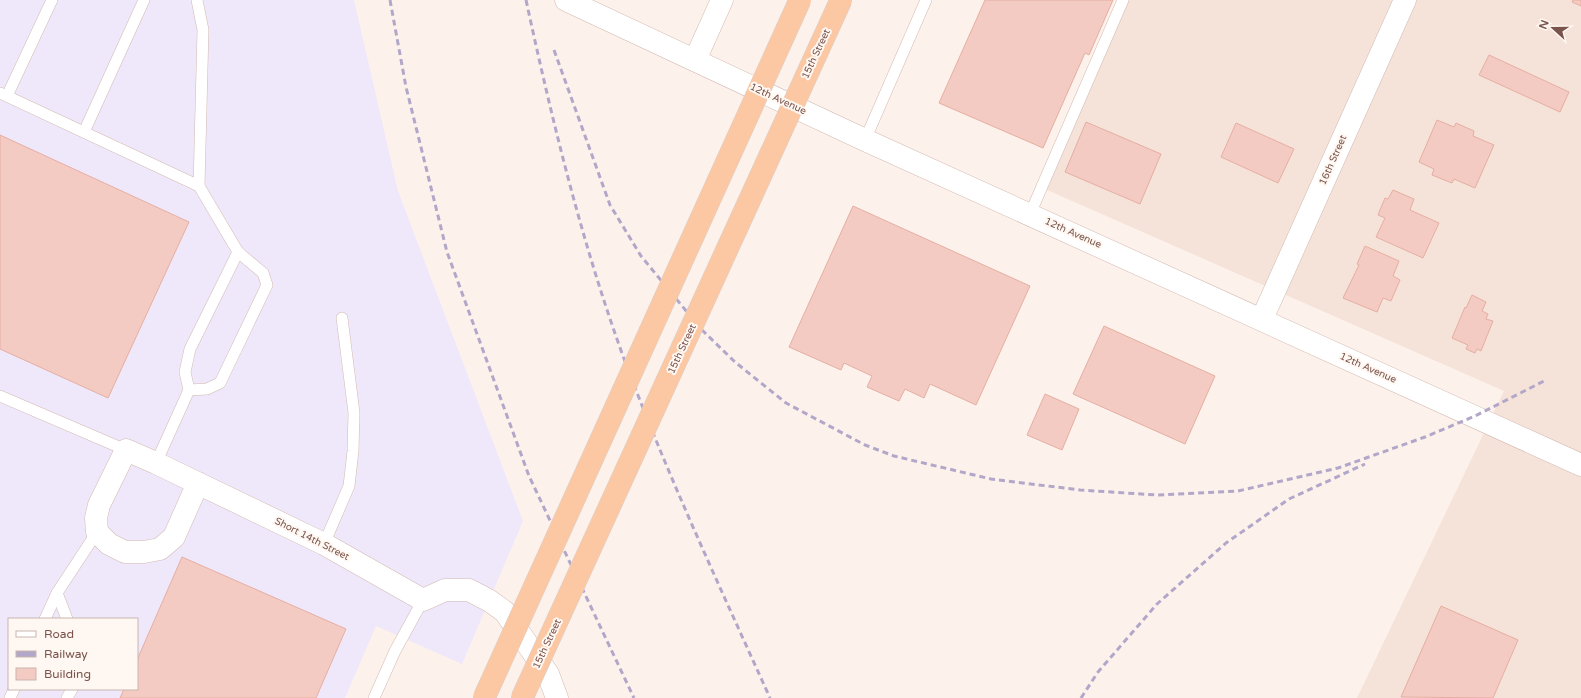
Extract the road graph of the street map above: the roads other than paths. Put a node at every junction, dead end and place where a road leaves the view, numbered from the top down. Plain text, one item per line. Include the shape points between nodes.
1 (52, 0) edge
2 (144, 0) edge
3 (197, 0) edge
4 (566, 0) edge
5 (722, 0) edge
6 (800, 0) edge
7 (841, 0) edge
8 (926, 0) edge
9 (1123, 0) edge
10 (1405, 0) edge
11 (695, 60) junction
12 (3, 95) edge
13 (84, 132) junction
14 (865, 140) junction
15 (199, 186) junction
16 (1030, 214) junction
17 (238, 252) junction
18 (342, 318) dead end
19 (1262, 319) junction
20 (189, 390) junction
21 (0, 396) edge
22 (126, 450) junction
23 (156, 463) junction
24 (1581, 465) edge
25 (198, 483) junction
26 (96, 532) junction
27 (324, 544) junction
28 (58, 593) junction
29 (423, 600) junction
30 (46, 618) edge
31 (67, 618) edge
32 (374, 698) edge
33 (484, 698) edge
34 (522, 698) edge
35 (557, 698) edge

1 - 12 lane
2 - 13 lane
3 - 15 lane via 203,30
4 - 11 street, 12th Avenue
5 - 11 street
6 - 33 main road, bridge
7 - 34 main road, 15th Street, bridge
8 - 14 lane
9 - 16 lane
10 - 19 street, 16th Street
11 - 14 street, 12th Avenue
12 - 13 lane
13 - 15 lane
14 - 16 street, 12th Avenue
15 - 17 lane
16 - 19 street, 12th Avenue
17 - 20 lane via 190,349 185,372
17 - 20 lane via 263,273 266,285 220,382 207,389
18 - 27 lane via 354,413 353,451 349,486
19 - 24 street, 12th Avenue
20 - 23 lane
21 - 22 lane
22 - 23 street
22 - 26 street via 99,505
23 - 25 street
25 - 26 street via 174,537 160,549 125,552 109,544
25 - 27 street, Short 14th Street
26 - 28 lane
27 - 29 street, Short 14th Street
28 - 30 lane
28 - 31 lane
29 - 32 lane via 395,651
29 - 35 street via 444,590 469,590 490,601 504,612 548,674

